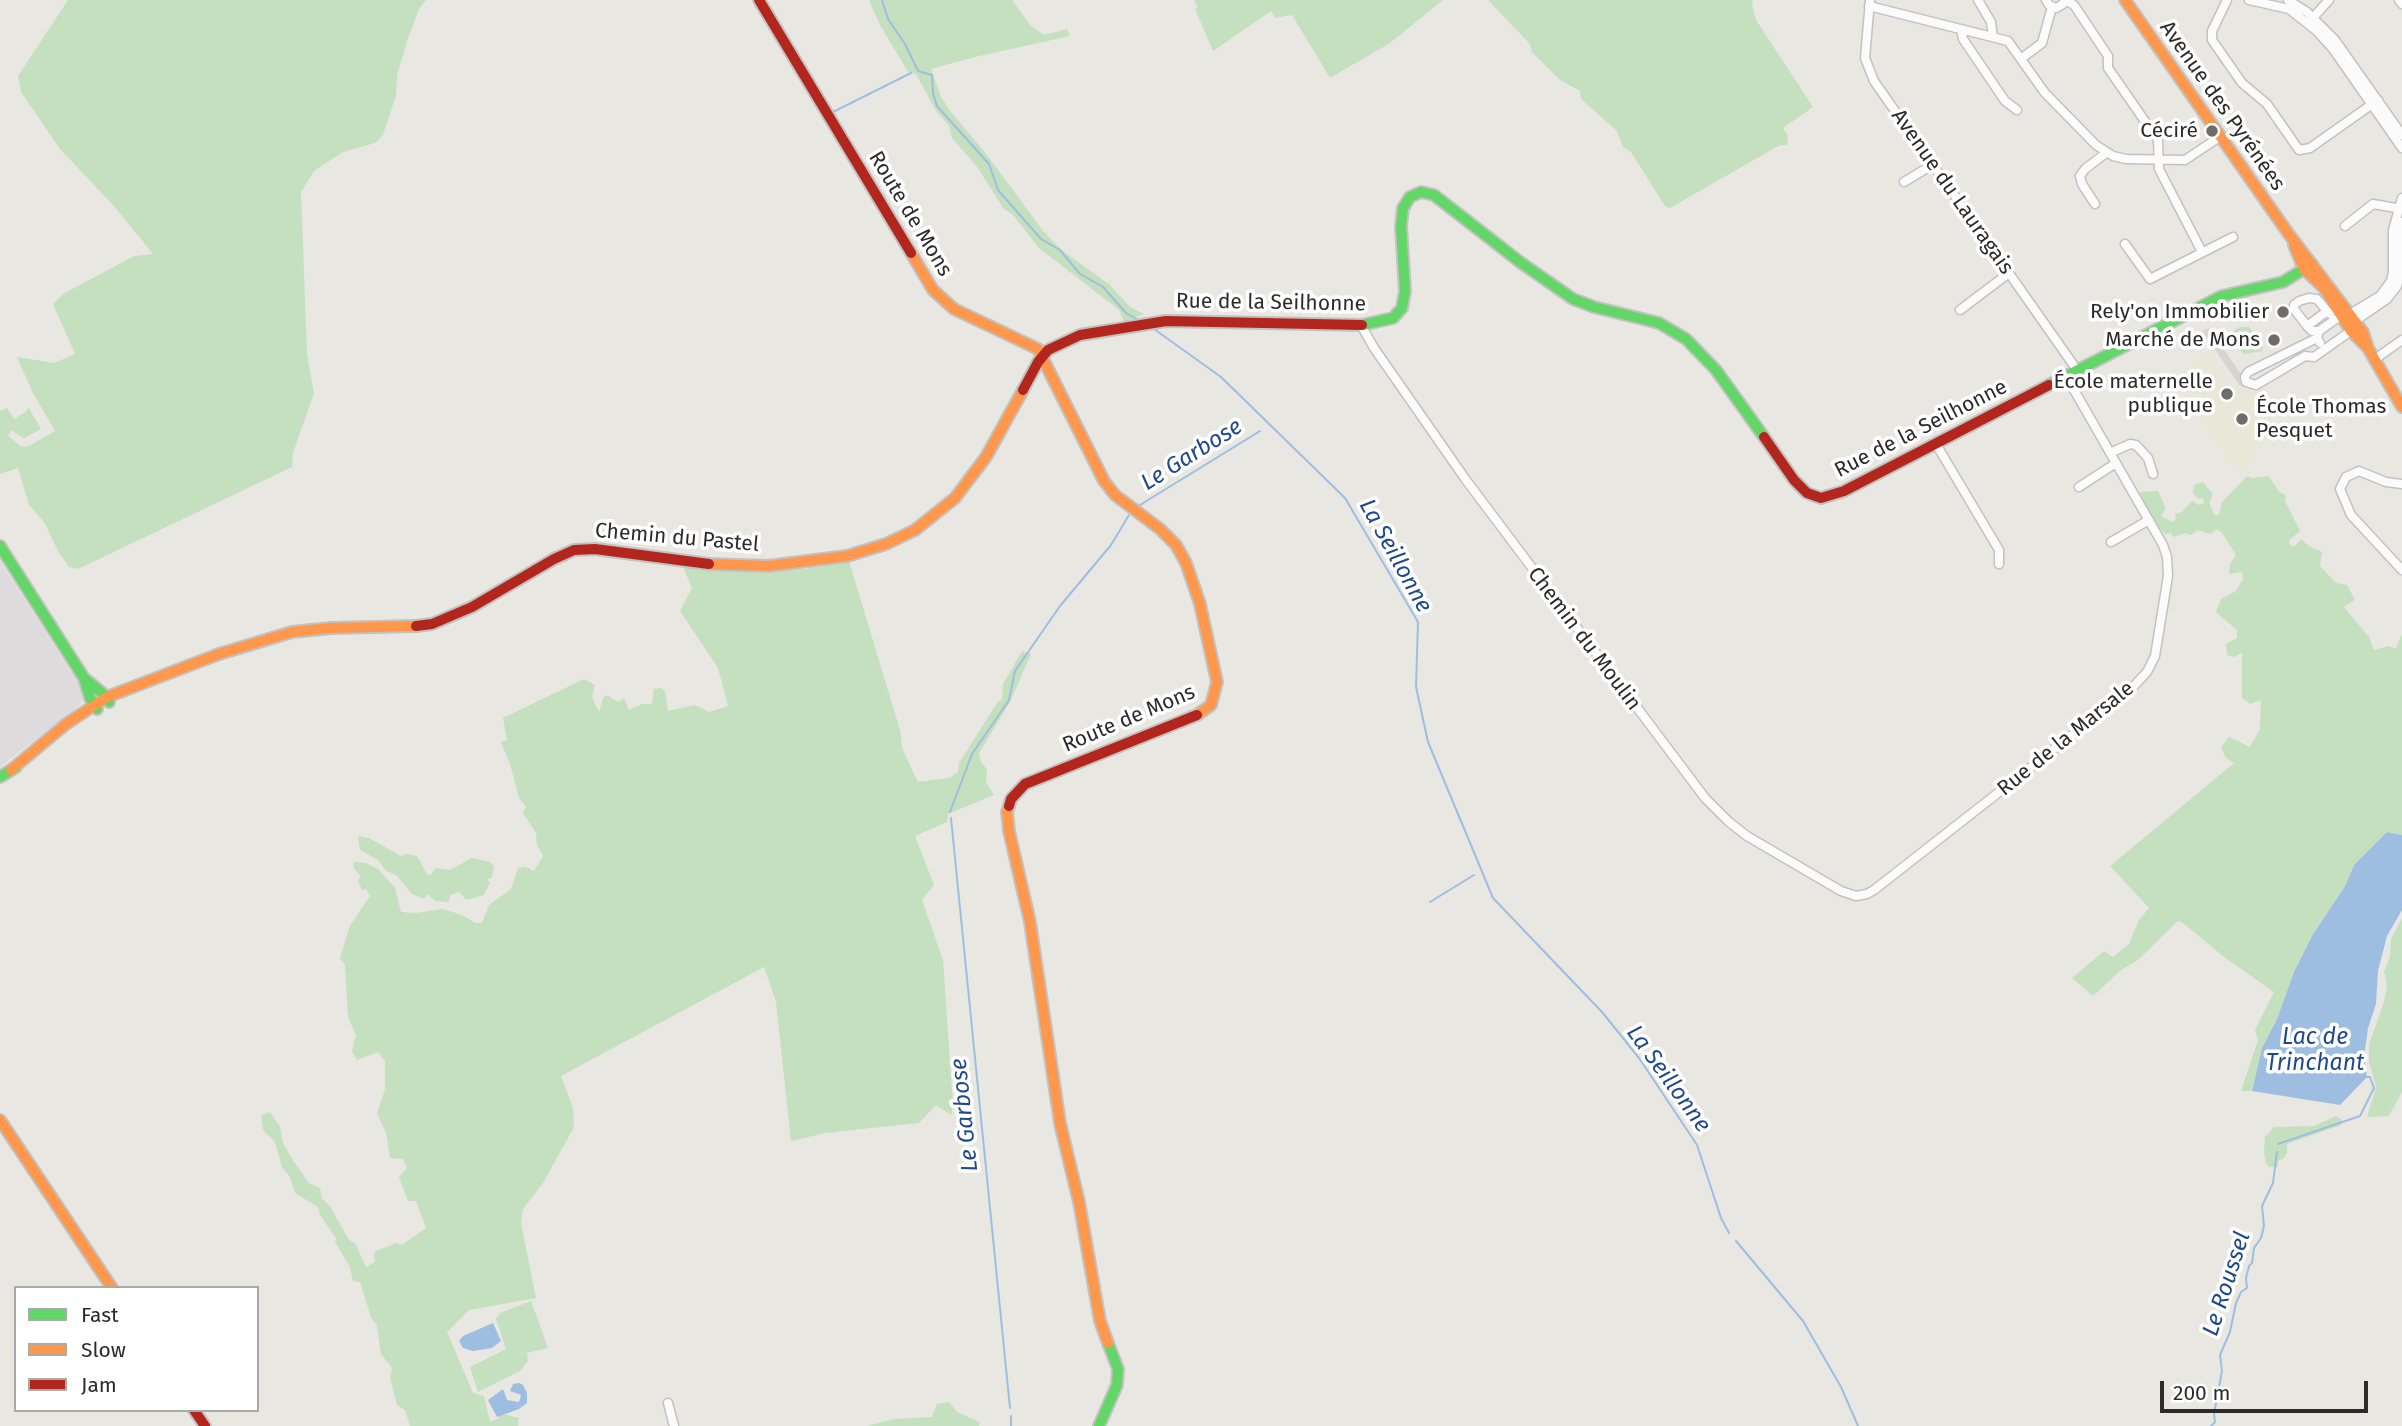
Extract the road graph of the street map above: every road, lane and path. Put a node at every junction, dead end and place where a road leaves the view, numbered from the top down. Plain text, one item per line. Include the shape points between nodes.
1 (759, 0) edge
2 (1978, 0) edge
3 (2065, 0) edge
4 (2125, 0) edge
5 (2227, 0) edge
6 (2249, 0) edge
7 (2288, 0) edge
8 (2329, 0) edge
9 (2399, 0) edge
10 (1869, 3) edge
11 (2049, 4) edge
12 (2402, 4) edge
13 (2311, 20) junction
14 (1961, 29) junction
15 (1993, 37) junction
16 (2022, 58) junction
17 (2375, 102) junction
18 (2017, 110) dead end
19 (2402, 135) edge
20 (2221, 136) junction
21 (2402, 148) edge
22 (2106, 153) junction
23 (2158, 159) junction
24 (1932, 164) junction
25 (1904, 182) dead end
26 (2402, 198) edge
27 (2095, 204) dead end
28 (2400, 208) edge
29 (2402, 222) edge
30 (2345, 226) dead end
31 (2233, 237) dead end
32 (2125, 244) dead end
33 (2202, 252) junction
34 (2308, 266) junction
35 (2397, 268) edge
36 (2009, 273) junction
37 (1960, 310) dead end
38 (2345, 320) junction
39 (1361, 325) junction
40 (2307, 326) junction
41 (2318, 335) junction
42 (2402, 340) edge
43 (2328, 346) junction
44 (1043, 357) junction
45 (2375, 359) junction
46 (2077, 370) junction
47 (2066, 376) junction
48 (2402, 407) edge
49 (1936, 444) junction
50 (2110, 453) junction
51 (2116, 463) junction
52 (2153, 474) dead end
53 (2402, 484) edge
54 (2079, 488) dead end
55 (2148, 520) junction
56 (2111, 542) dead end
57 (0, 546) edge
58 (1999, 565) dead end
59 (2402, 570) edge
60 (84, 677) junction
61 (108, 700) junction
62 (96, 706) junction
63 (0, 777) edge
64 (1861, 896) joint
65 (0, 1120) edge
66 (111, 1286) edge
67 (668, 1403) dead end
68 (674, 1426) edge
69 (1099, 1426) edge

1 - 44 street, Route de Mons via 933,290 954,309 1032,345
2 - 15 street via 1992,22
3 - 11 street via 2060,7
3 - 23 street via 2074,5 2108,56 2108,68 2158,140
4 - 20 street, Avenue des Pyrénées
5 - 17 street via 2211,37 2242,83 2267,104 2295,147 2306,150
6 - 13 street via 2285,7
7 - 13 street
8 - 13 street
9 - 12 street
10 - 14 street
10 - 24 street, Avenue du Lauragais via 1868,69
11 - 16 street via 2042,43
13 - 17 street via 2335,40
14 - 15 street
14 - 18 street via 1963,39 2005,101
15 - 16 street via 2008,41
16 - 22 street via 2046,93
17 - 19 street
17 - 21 street
20 - 23 street via 2188,159
20 - 34 street, Avenue des Pyrénées
22 - 23 street via 2126,159
22 - 27 street via 2080,176
23 - 33 street
24 - 25 street
24 - 36 street, Avenue du Lauragais
26 - 28 street
28 - 30 street via 2373,204
28 - 35 street via 2392,237
29 - 35 street
31 - 33 street
32 - 33 street via 2150,279
34 - 38 street, Avenue des Pyrénées
34 - 46 street, Rue de la Seilhonne via 2283,282 2222,296
35 - 38 street via 2397,286
36 - 37 street
36 - 46 street, Avenue du Lauragais
38 - 40 street
38 - 40 street via 2313,298 2294,305
38 - 41 street
38 - 43 street
38 - 45 street, Avenue des Pyrénées
39 - 44 street, Rue de la Seilhonne via 1164,321 1066,340
39 - 49 street, Rue de la Seilhonne via 1385,322 1402,308 1401,216 1410,197 1427,193 1573,299 1677,332 1696,347 1730,389 1807,493 1821,498 1836,495
39 - 64 street, Chemin du Moulin via 1474,491 1705,798 1747,836 1841,891
40 - 41 street
41 - 43 street via 2321,345
41 - 43 street via 2248,372 2246,382 2256,385
42 - 45 street
44 - 61 street, Chemin du Pastel via 986,457 955,498 915,530 871,550 821,561 743,566 595,549 574,551 432,624 292,632 219,654
44 - 69 street, Route de Mons via 1109,489 1160,528 1181,553 1200,604 1217,682 1205,711 1026,784 1011,799 1007,813 1030,922 1058,1114 1100,1321 1118,1370 1117,1385
45 - 48 street, Avenue des Pyrénées
46 - 47 street, Rue de la Seilhonne
47 - 49 street, Rue de la Seilhonne
47 - 50 street, Rue de la Marsale
49 - 58 street via 2000,550
50 - 51 street, Rue de la Marsale
50 - 52 street via 2136,445 2148,458
51 - 54 street
51 - 55 street, Rue de la Marsale
53 - 59 street via 2359,471 2346,477 2340,489 2351,515
55 - 56 street
55 - 64 street, Rue de la Marsale via 2163,545 2168,576 2158,648 2147,672 1972,815
57 - 60 street
60 - 61 street
60 - 62 street
61 - 62 street, Chemin du Pastel
62 - 63 street, Chemin du Pastel
65 - 66 street
67 - 68 street

